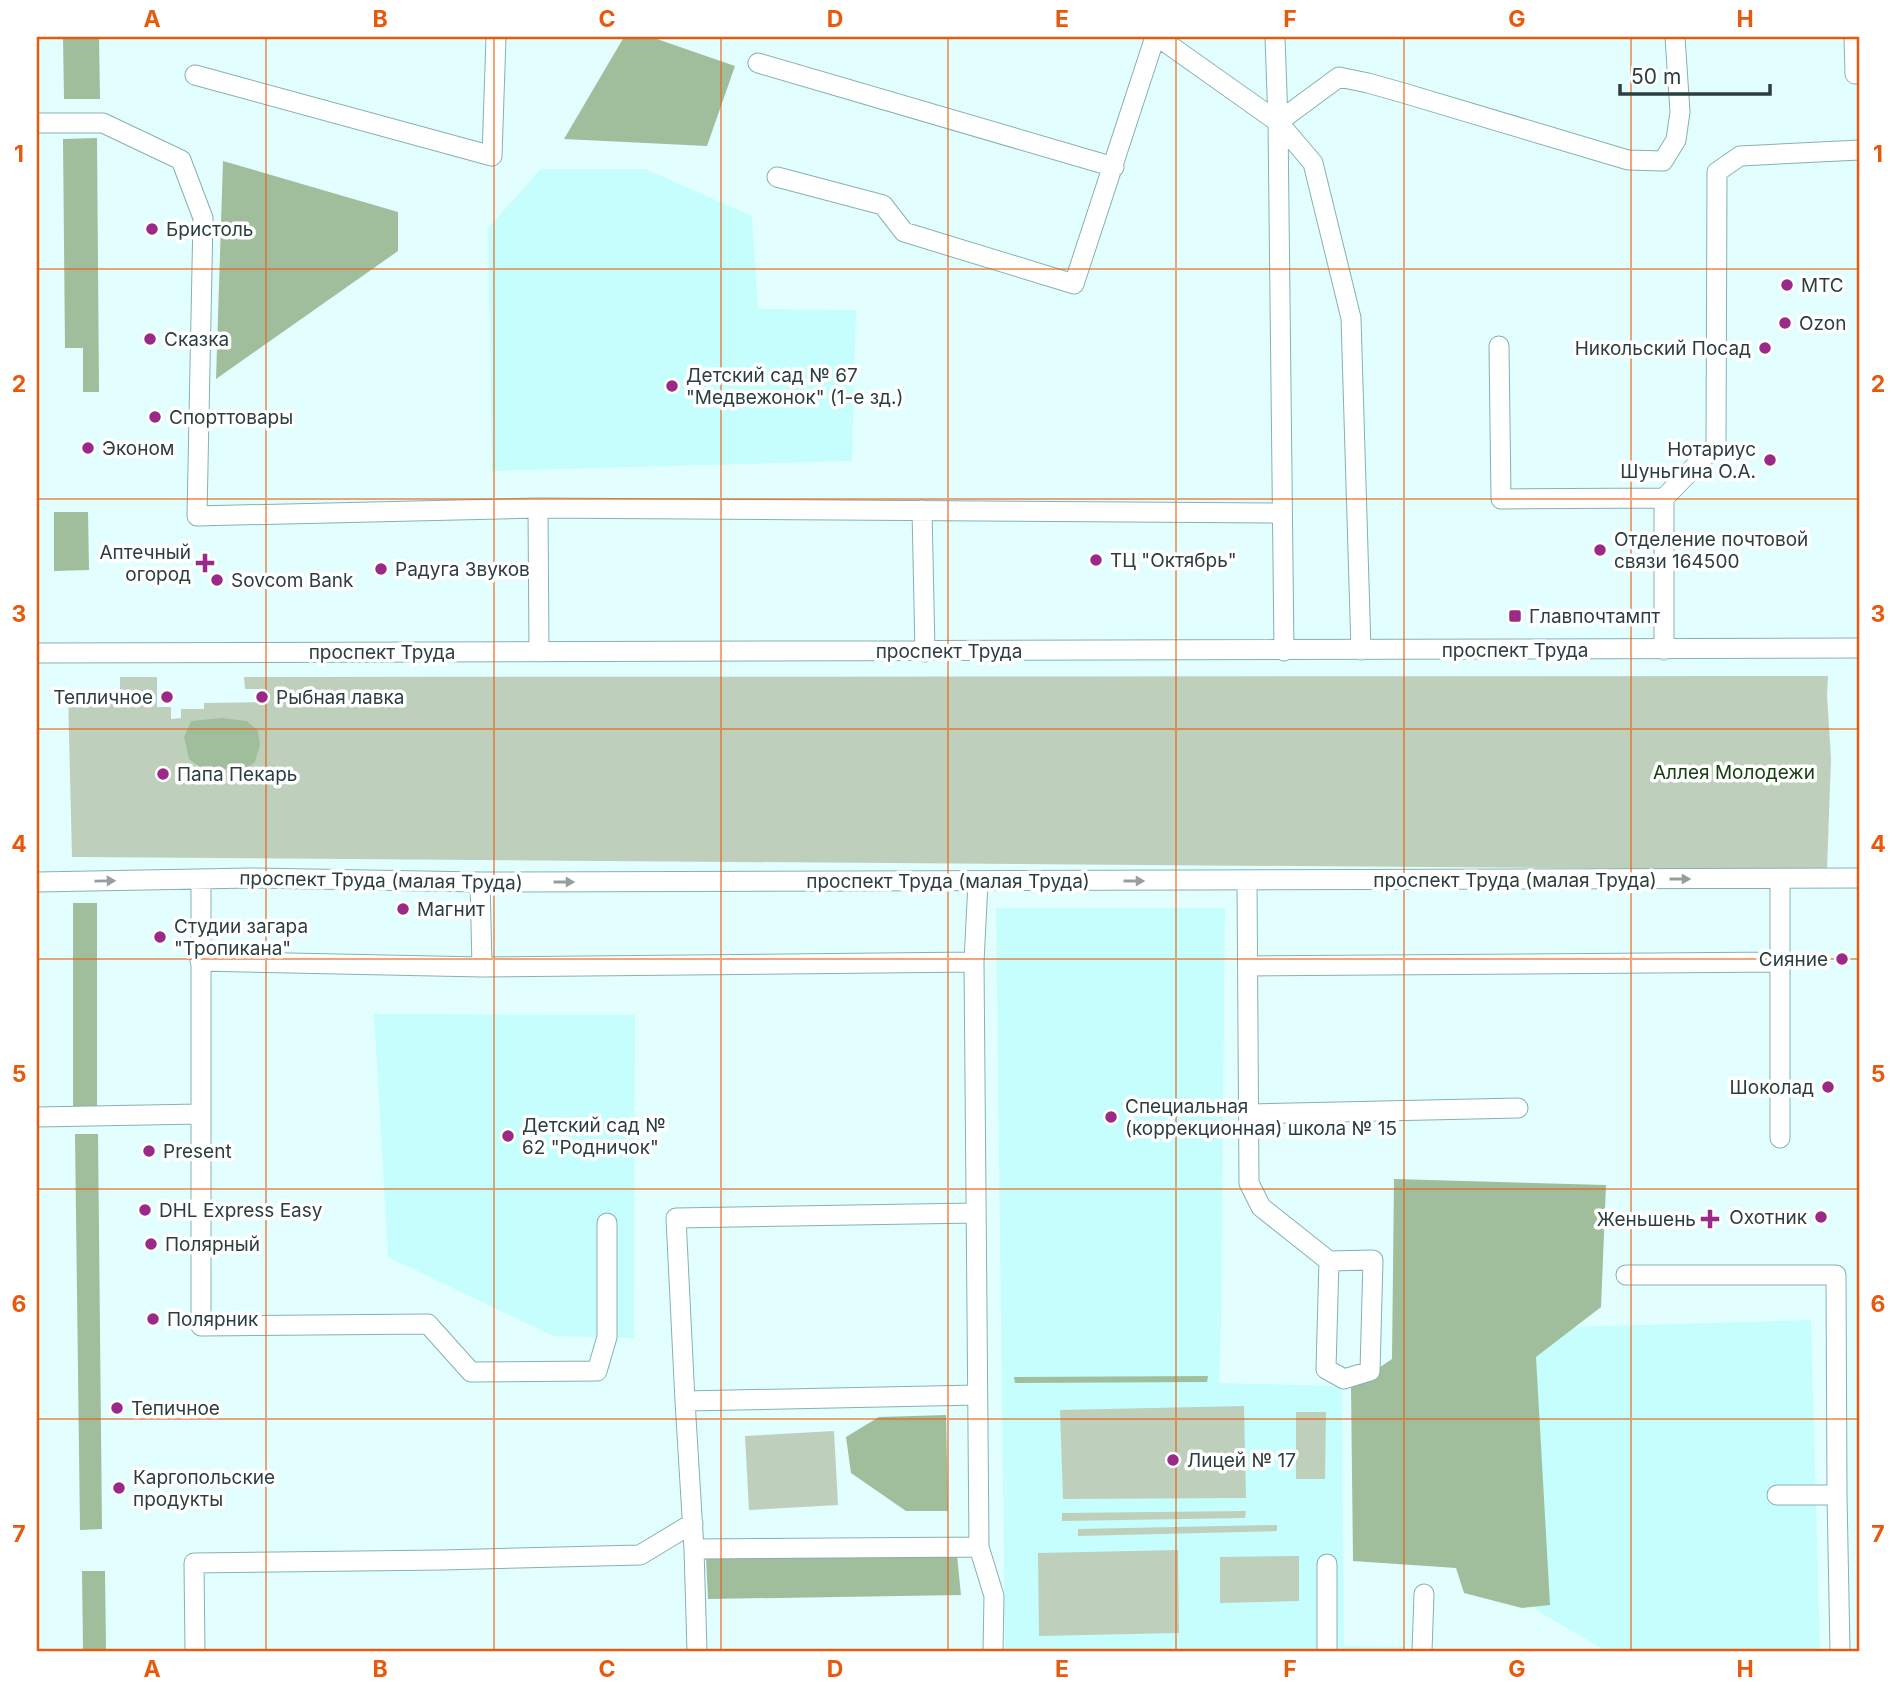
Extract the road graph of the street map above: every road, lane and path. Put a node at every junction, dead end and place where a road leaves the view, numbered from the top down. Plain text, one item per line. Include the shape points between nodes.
1 (496, 37) edge
2 (1157, 37) edge
3 (1275, 37) edge
4 (1854, 37) edge
5 (1670, 38) edge
6 (758, 62) dead end
7 (1854, 74) dead end
8 (195, 75) dead end
9 (1278, 122) junction
10 (37, 123) edge
11 (1860, 150) edge
12 (1114, 167) junction
13 (778, 177) dead end
14 (1499, 346) dead end
15 (1664, 498) junction
16 (538, 508) junction
17 (922, 510) junction
18 (1282, 513) junction
19 (1860, 649) edge
20 (1284, 650) junction
21 (1361, 650) junction
22 (1664, 650) junction
23 (539, 652) junction
24 (925, 652) junction
25 (37, 653) edge
26 (1860, 878) edge
27 (201, 879) junction
28 (1780, 879) junction
29 (1247, 880) junction
30 (37, 882) edge
31 (480, 882) junction
32 (978, 882) junction
33 (200, 961) junction
34 (974, 962) junction
35 (1779, 962) junction
36 (1249, 966) junction
37 (482, 967) junction
38 (1518, 1108) dead end
39 (200, 1114) junction
40 (1248, 1114) junction
41 (37, 1117) edge
42 (1780, 1138) dead end
43 (975, 1213) junction
44 (607, 1223) dead end
45 (1329, 1261) junction
46 (1626, 1275) dead end
47 (977, 1395) junction
48 (685, 1401) junction
49 (1777, 1495) dead end
50 (1838, 1495) junction
51 (693, 1523) junction
52 (979, 1547) junction
53 (694, 1549) junction
54 (1328, 1564) dead end
55 (1424, 1594) dead end
56 (195, 1651) edge
57 (697, 1651) edge
58 (993, 1651) edge
59 (1327, 1651) edge
60 (1422, 1651) edge
61 (1840, 1651) edge

1 - 8 street via 492,156
2 - 9 street
2 - 12 street
3 - 9 street
4 - 7 street
5 - 9 street via 1680,112 1676,140 1663,161 1628,160 1339,77
6 - 12 street
9 - 18 street
9 - 21 street via 1313,163 1351,318
10 - 16 street via 103,122 181,160 203,219 197,516
11 - 15 street via 1740,156 1717,172 1716,445
12 - 13 street via 1074,285 904,232 883,205
14 - 15 street via 1500,499
15 - 22 street
16 - 17 street
16 - 23 street
17 - 18 street
17 - 24 street
18 - 20 street
19 - 22 street, проспект Труда
20 - 21 street, проспект Труда
20 - 24 street, проспект Труда
21 - 22 street, проспект Труда
23 - 24 street, проспект Труда
23 - 25 street, проспект Труда
26 - 28 street, проспект Труда (малая Труда)
30 -> 27 street, проспект Труда (малая Труда)
27 - 31 street, проспект Труда (малая Труда)
27 - 33 street
29 -> 28 street, проспект Труда (малая Труда)
28 - 35 street
32 -> 29 street, проспект Труда (малая Труда)
29 - 36 street
31 -> 32 street, проспект Труда (малая Труда)
31 - 37 street
32 - 34 street
33 - 37 street
33 - 39 street
34 - 37 street
34 - 43 street
35 - 36 street
35 - 42 street
36 - 40 street
38 - 40 street
39 - 41 street
39 - 44 street via 201,1326 428,1324 471,1372 597,1371 607,1337
40 - 45 street via 1249,1183 1261,1207
43 - 47 street
43 - 48 street via 676,1218
45 - 45 street via 1373,1260 1370,1371 1344,1380 1326,1369
46 - 50 street via 1836,1275
47 - 48 street
47 - 52 street
48 - 51 street
49 - 50 street
50 - 61 street
51 - 53 street
51 - 56 street via 640,1555 194,1563
52 - 53 street
52 - 58 street via 994,1596
53 - 57 street
54 - 59 street
55 - 60 street

